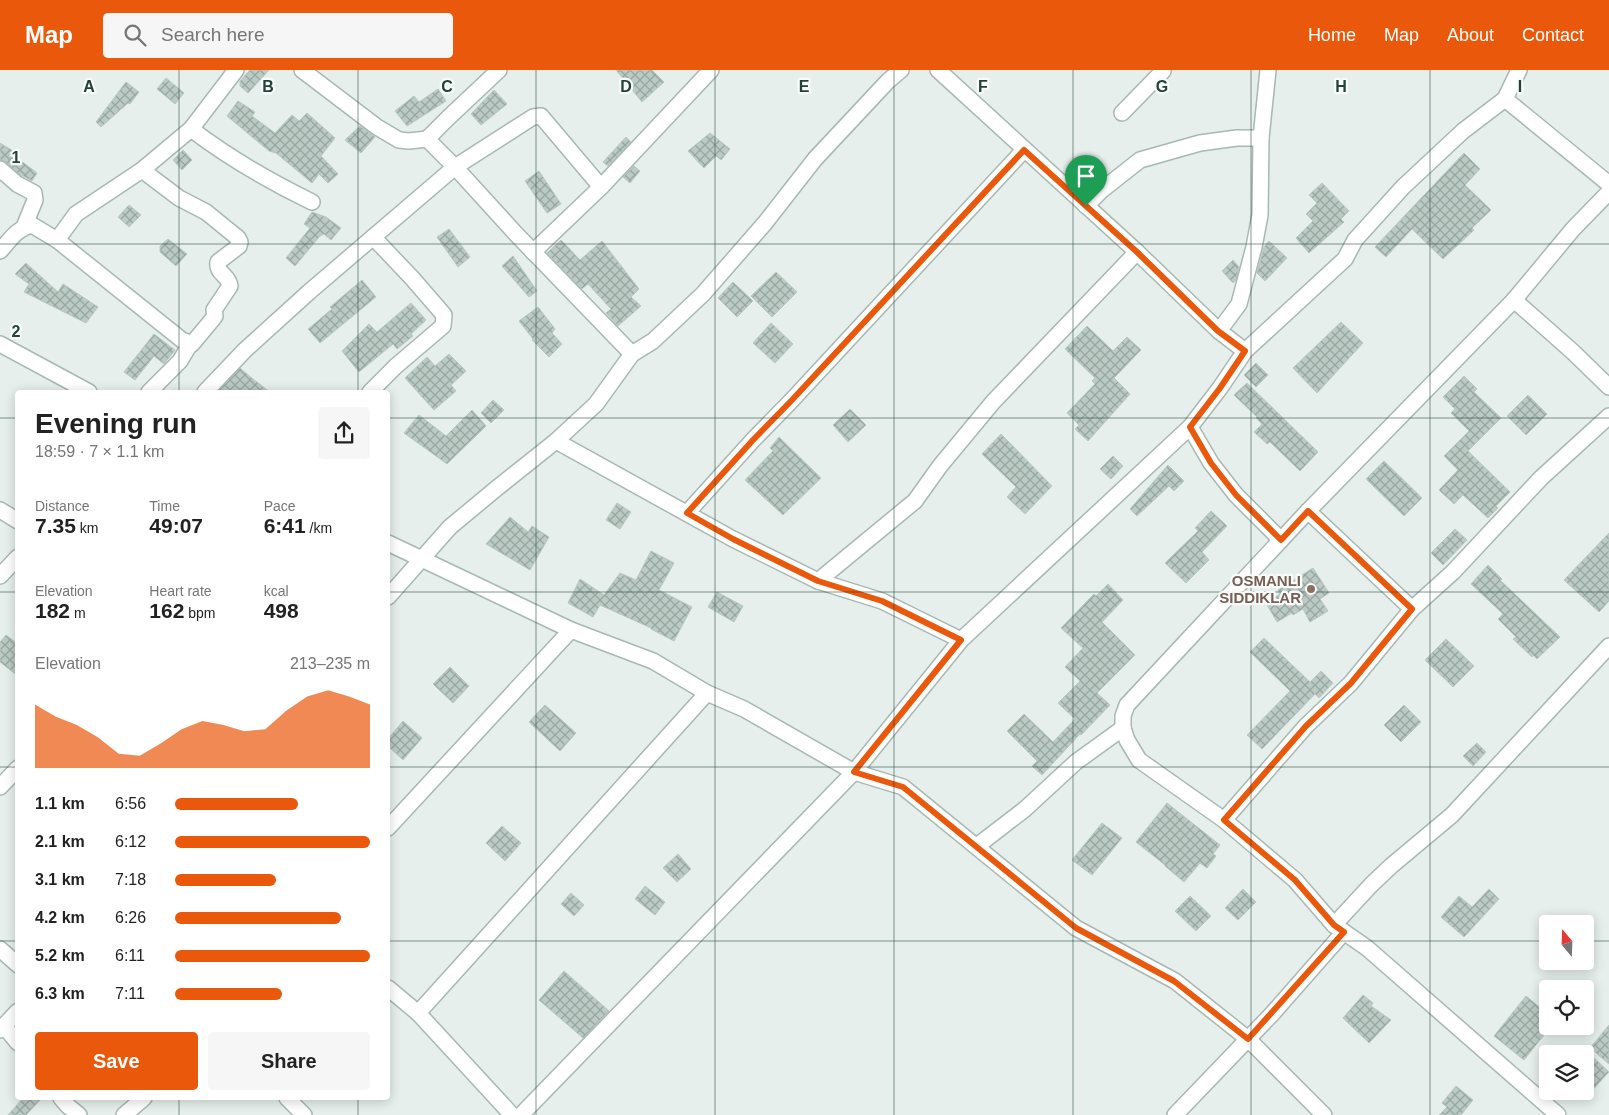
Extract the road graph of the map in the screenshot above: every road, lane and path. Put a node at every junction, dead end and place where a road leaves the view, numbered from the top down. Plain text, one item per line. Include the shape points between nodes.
1 (236, 70) edge
2 (302, 70) edge
3 (500, 70) edge
4 (711, 70) edge
5 (901, 70) edge
6 (938, 70) edge
7 (1163, 70) edge
8 (1268, 70) edge
9 (1519, 70) edge
10 (1505, 99) junction
11 (1122, 113) dead end
12 (191, 128) junction
13 (1260, 138) junction
14 (427, 140) junction
15 (1024, 150) junction
16 (455, 167) junction
17 (0, 169) edge
18 (142, 170) junction
19 (1609, 184) edge
20 (601, 187) junction
21 (1609, 192) edge
22 (312, 202) dead end
23 (1086, 206) junction
24 (24, 227) junction
25 (373, 237) junction
26 (58, 240) junction
27 (0, 251) edge
28 (533, 252) junction
29 (1137, 252) junction
30 (1514, 300) junction
31 (1218, 331) junction
32 (0, 344) edge
33 (190, 344) junction
34 (1245, 351) junction
35 (632, 354) junction
36 (1609, 387) edge
37 (85, 390) edge
38 (151, 390) edge
39 (207, 390) edge
40 (372, 390) edge
41 (1609, 416) edge
42 (1190, 427) junction
43 (556, 441) junction
44 (0, 510) edge
45 (1308, 511) junction
46 (687, 513) junction
47 (15, 519) edge
48 (1281, 540) junction
49 (390, 544) edge
50 (421, 558) junction
51 (15, 561) edge
52 (0, 576) edge
53 (818, 581) junction
54 (390, 595) edge
55 (1412, 609) junction
56 (571, 630) junction
57 (961, 640) junction
58 (1609, 646) edge
59 (707, 693) junction
60 (1123, 728) junction
61 (15, 771) edge
62 (854, 772) junction
63 (0, 787) edge
64 (1224, 820) junction
65 (390, 826) edge
66 (977, 846) junction
67 (1339, 928) junction
68 (0, 949) edge
69 (15, 962) edge
70 (390, 990) edge
71 (418, 1013) junction
72 (15, 1014) edge
73 (2, 1028) edge
74 (1248, 1039) junction
75 (15, 1040) edge
76 (63, 1100) edge
77 (142, 1100) edge
78 (288, 1100) edge
79 (79, 1115) edge
80 (124, 1115) edge
81 (304, 1115) edge
82 (512, 1115) edge
83 (521, 1115) edge
84 (1175, 1115) edge
85 (1324, 1115) edge
86 (1558, 1115) edge

1 - 12 street
2 - 14 street via 399,140
3 - 14 street
4 - 20 street
5 - 35 street via 815,159 765,223 702,294 653,341
6 - 15 street
7 - 11 street
8 - 13 street
9 - 10 street
10 - 19 street
10 - 34 street via 1463,131 1403,187 1355,240 1345,259
12 - 18 street
12 - 22 street via 248,169
13 - 23 street via 1200,143 1140,160
13 - 31 street via 1260,215 1254,247 1239,304
14 - 16 street
15 - 23 street
15 - 46 street
16 - 20 street via 533,117 541,116
16 - 25 street
16 - 28 street
17 - 24 street via 34,193 35,200
18 - 26 street via 76,214
18 - 33 street via 179,198 206,212 240,242 218,262 217,267 228,278 230,286 214,310 215,316
20 - 28 street
21 - 30 street via 1573,229
23 - 29 street
24 - 26 street via 32,226
24 - 27 street
25 - 39 street via 245,350
25 - 40 street via 444,315 444,320 443,326
26 - 33 street
28 - 35 street
29 - 31 street
29 - 53 street via 993,402 915,501
30 - 36 street
30 - 45 street
31 - 34 street
32 - 37 street
33 - 38 street via 180,360
34 - 42 street
35 - 43 street via 596,404
41 - 55 street via 1541,478 1453,572
42 - 48 street via 1211,463 1236,495
42 - 57 street
43 - 46 street
43 - 50 street via 450,527
44 - 47 street
45 - 48 street
45 - 55 street
46 - 53 street
48 - 60 street via 1127,706
49 - 50 street
50 - 54 street
50 - 56 street
51 - 52 street
53 - 57 street via 882,601
55 - 64 street via 1351,683 1306,726
56 - 59 street via 654,660
56 - 65 street
57 - 62 street
58 - 67 street via 1452,814 1391,866
59 - 62 street via 744,709
59 - 71 street
60 - 64 street via 1140,760
60 - 66 street via 1076,762 1025,809
61 - 63 street
62 - 66 street via 903,787
62 - 83 street
64 - 67 street via 1295,880
66 - 74 street via 1076,928 1174,981
67 - 74 street
67 - 86 street via 1367,948
68 - 69 street
70 - 71 street
71 - 82 street
72 - 73 street
73 - 75 street
74 - 84 street
74 - 85 street
76 - 79 street
77 - 80 street
78 - 81 street

